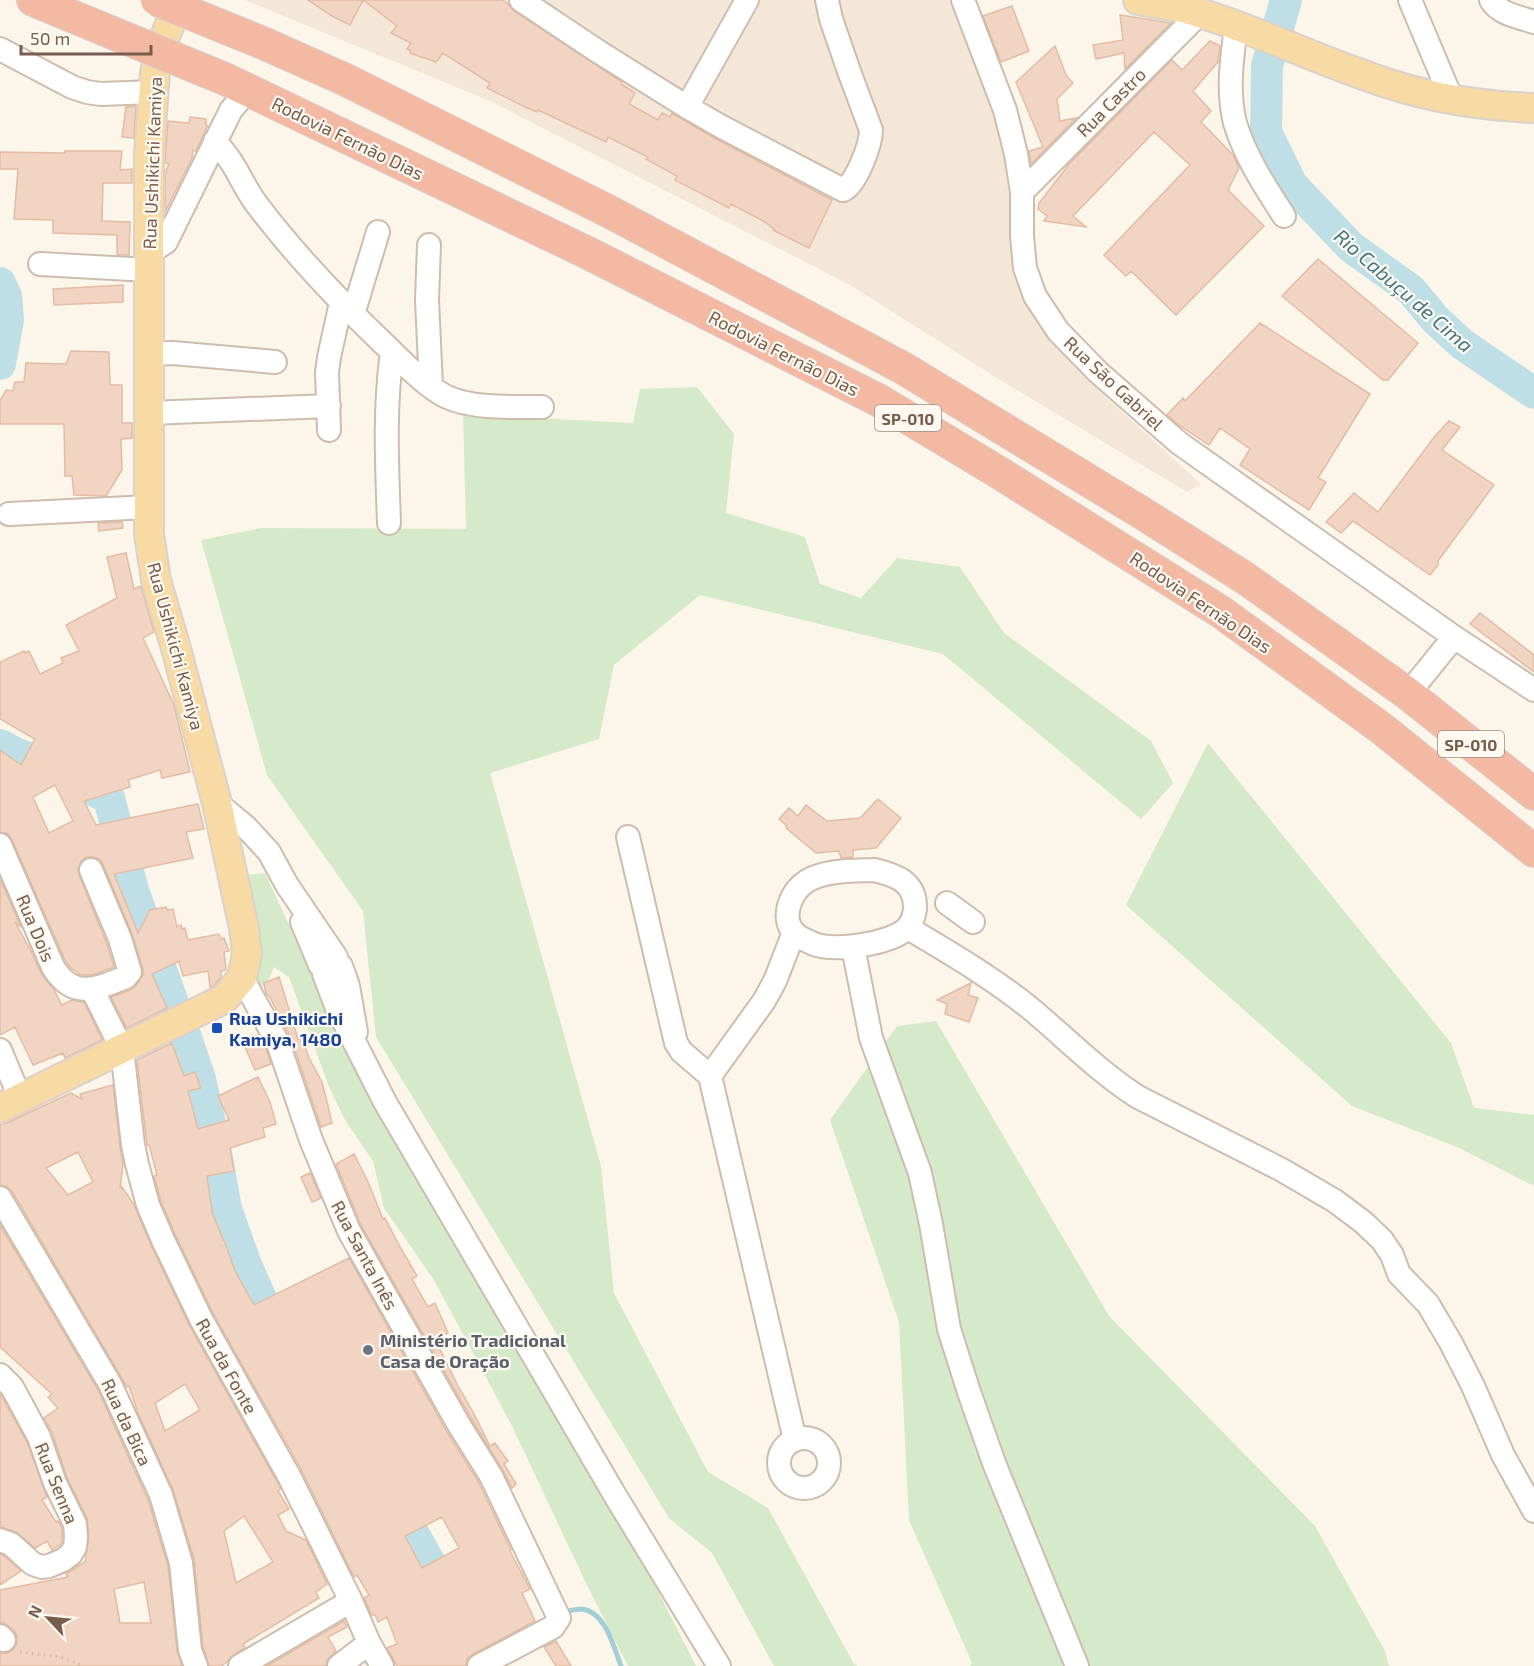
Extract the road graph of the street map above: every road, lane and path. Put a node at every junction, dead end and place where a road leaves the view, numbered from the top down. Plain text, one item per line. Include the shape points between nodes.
1 (33, 0) edge
2 (157, 0) edge
3 (179, 0) edge
4 (520, 0) edge
5 (747, 0) edge
6 (826, 0) edge
7 (963, 0) edge
8 (1138, 0) edge
9 (1410, 0) edge
10 (1491, 0) edge
11 (1200, 14) junction
12 (1534, 22) edge
13 (1240, 28) junction
14 (0, 49) edge
15 (236, 85) junction
16 (153, 92) junction
17 (1452, 100) junction
18 (687, 107) junction
19 (1534, 108) edge
20 (215, 141) junction
21 (1022, 192) junction
22 (1284, 216) dead end
23 (378, 231) dead end
24 (429, 245) dead end
25 (148, 261) junction
26 (40, 264) dead end
27 (347, 308) junction
28 (392, 352) junction
29 (149, 354) junction
30 (275, 362) dead end
31 (431, 386) junction
32 (328, 406) junction
33 (542, 407) dead end
34 (150, 413) junction
35 (329, 430) dead end
36 (149, 507) junction
37 (9, 514) dead end
38 (389, 523) dead end
39 (1454, 637) junction
40 (1534, 690) edge
41 (1408, 694) junction
42 (1534, 794) edge
43 (217, 803) junction
44 (223, 832) junction
45 (628, 837) dead end
46 (0, 845) edge
47 (1534, 851) edge
48 (269, 852) junction
49 (91, 870) dead end
50 (947, 903) dead end
51 (974, 922) dead end
52 (908, 928) junction
53 (794, 932) junction
54 (853, 947) junction
55 (242, 978) junction
56 (92, 989) junction
57 (122, 1049) junction
58 (0, 1050) edge
59 (710, 1076) junction
60 (10, 1103) edge
61 (0, 1198) edge
62 (0, 1375) edge
63 (795, 1440) dead end
64 (1534, 1511) edge
65 (0, 1540) edge
66 (351, 1601) junction
67 (2, 1638) edge
68 (369, 1642) junction
69 (83, 1666) edge
70 (196, 1666) edge
71 (240, 1666) edge
72 (339, 1666) edge
73 (382, 1666) edge
74 (479, 1666) edge
75 (719, 1666) edge
76 (1077, 1666) edge

1 - 15 highway, Rodovia Fernão Dias / SP-010, bridge
2 - 41 highway, SP-010, bridge via 346,80 608,211 903,369 1245,579
3 - 16 main road, Rua Ushikichi Kamiya via 160,50
4 - 18 street
5 - 18 street
6 - 18 street via 871,130 868,149 846,189 839,189
7 - 21 street, Rua São Gabriel via 1005,110
8 - 11 main road
9 - 17 street
10 - 12 street via 1507,13
11 - 13 main road
11 - 21 street, Rua Castro
13 - 17 main road via 1330,64
13 - 22 street via 1232,62 1235,122 1257,173
14 - 16 street via 87,92
15 - 20 street via 231,110
15 - 47 highway, Rodovia Fernão Dias / SP-010 via 588,253 880,401 1221,612 1381,728
16 - 25 main road, Rua Ushikichi Kamiya
17 - 19 main road
20 - 25 street via 166,242
20 - 27 street via 257,205
21 - 39 street, Rua São Gabriel via 1025,268 1035,296 1058,331 1179,443
23 - 27 street
24 - 31 street
25 - 26 street
25 - 29 main road, Rua Ushikichi Kamiya
27 - 28 street
27 - 32 street via 329,357
28 - 31 street
28 - 38 street via 386,418
29 - 30 street
29 - 34 main road, Rua Ushikichi Kamiya
31 - 33 street via 461,402
32 - 34 street
32 - 35 street
34 - 36 main road, Rua Ushikichi Kamiya
36 - 37 street
36 - 43 main road, Rua Ushikichi Kamiya via 156,580
39 - 40 street, Rua São Gabriel
39 - 41 street
41 - 42 highway, SP-010
43 - 44 main road, Rua Ushikichi Kamiya
43 - 48 street
44 - 48 street via 244,837
44 - 55 main road, Rua Ushikichi Kamiya via 244,928 247,954
45 - 59 street via 676,1043
46 - 56 street, Rua Dois via 56,973 67,984
48 - 75 street via 330,965 348,987 357,1045 366,1067
49 - 56 street via 130,972
50 - 51 street
52 - 53 street via 915,898 906,883 892,874 874,870 820,876 806,882 793,895 788,910
52 - 54 street via 894,937
52 - 64 street via 1031,1009 1124,1088 1335,1201 1383,1240 1399,1274 1428,1304 1451,1343
53 - 54 street via 820,946
53 - 59 street via 765,1002
54 - 76 street via 871,1038 920,1173 949,1329 965,1382
55 - 57 main road via 224,999
55 - 74 street, Rua Santa Inês via 278,1043 311,1140 349,1231 491,1476 559,1618 553,1627
56 - 57 street
57 - 60 main road
57 - 66 street, Rua da Fonte via 133,1145 148,1205 181,1280 289,1476
58 - 60 street
59 - 63 street
61 - 70 street, Rua da Bica via 110,1384 161,1495 181,1563 190,1650
62 - 65 street, Rua Senna via 12,1387 39,1437 75,1524 76,1537 71,1554 42,1567
66 - 68 street, Rua da Fonte
66 - 71 street
67 - 69 path via 20,1652 61,1657
68 - 72 street
68 - 73 street, Rua da Fonte

